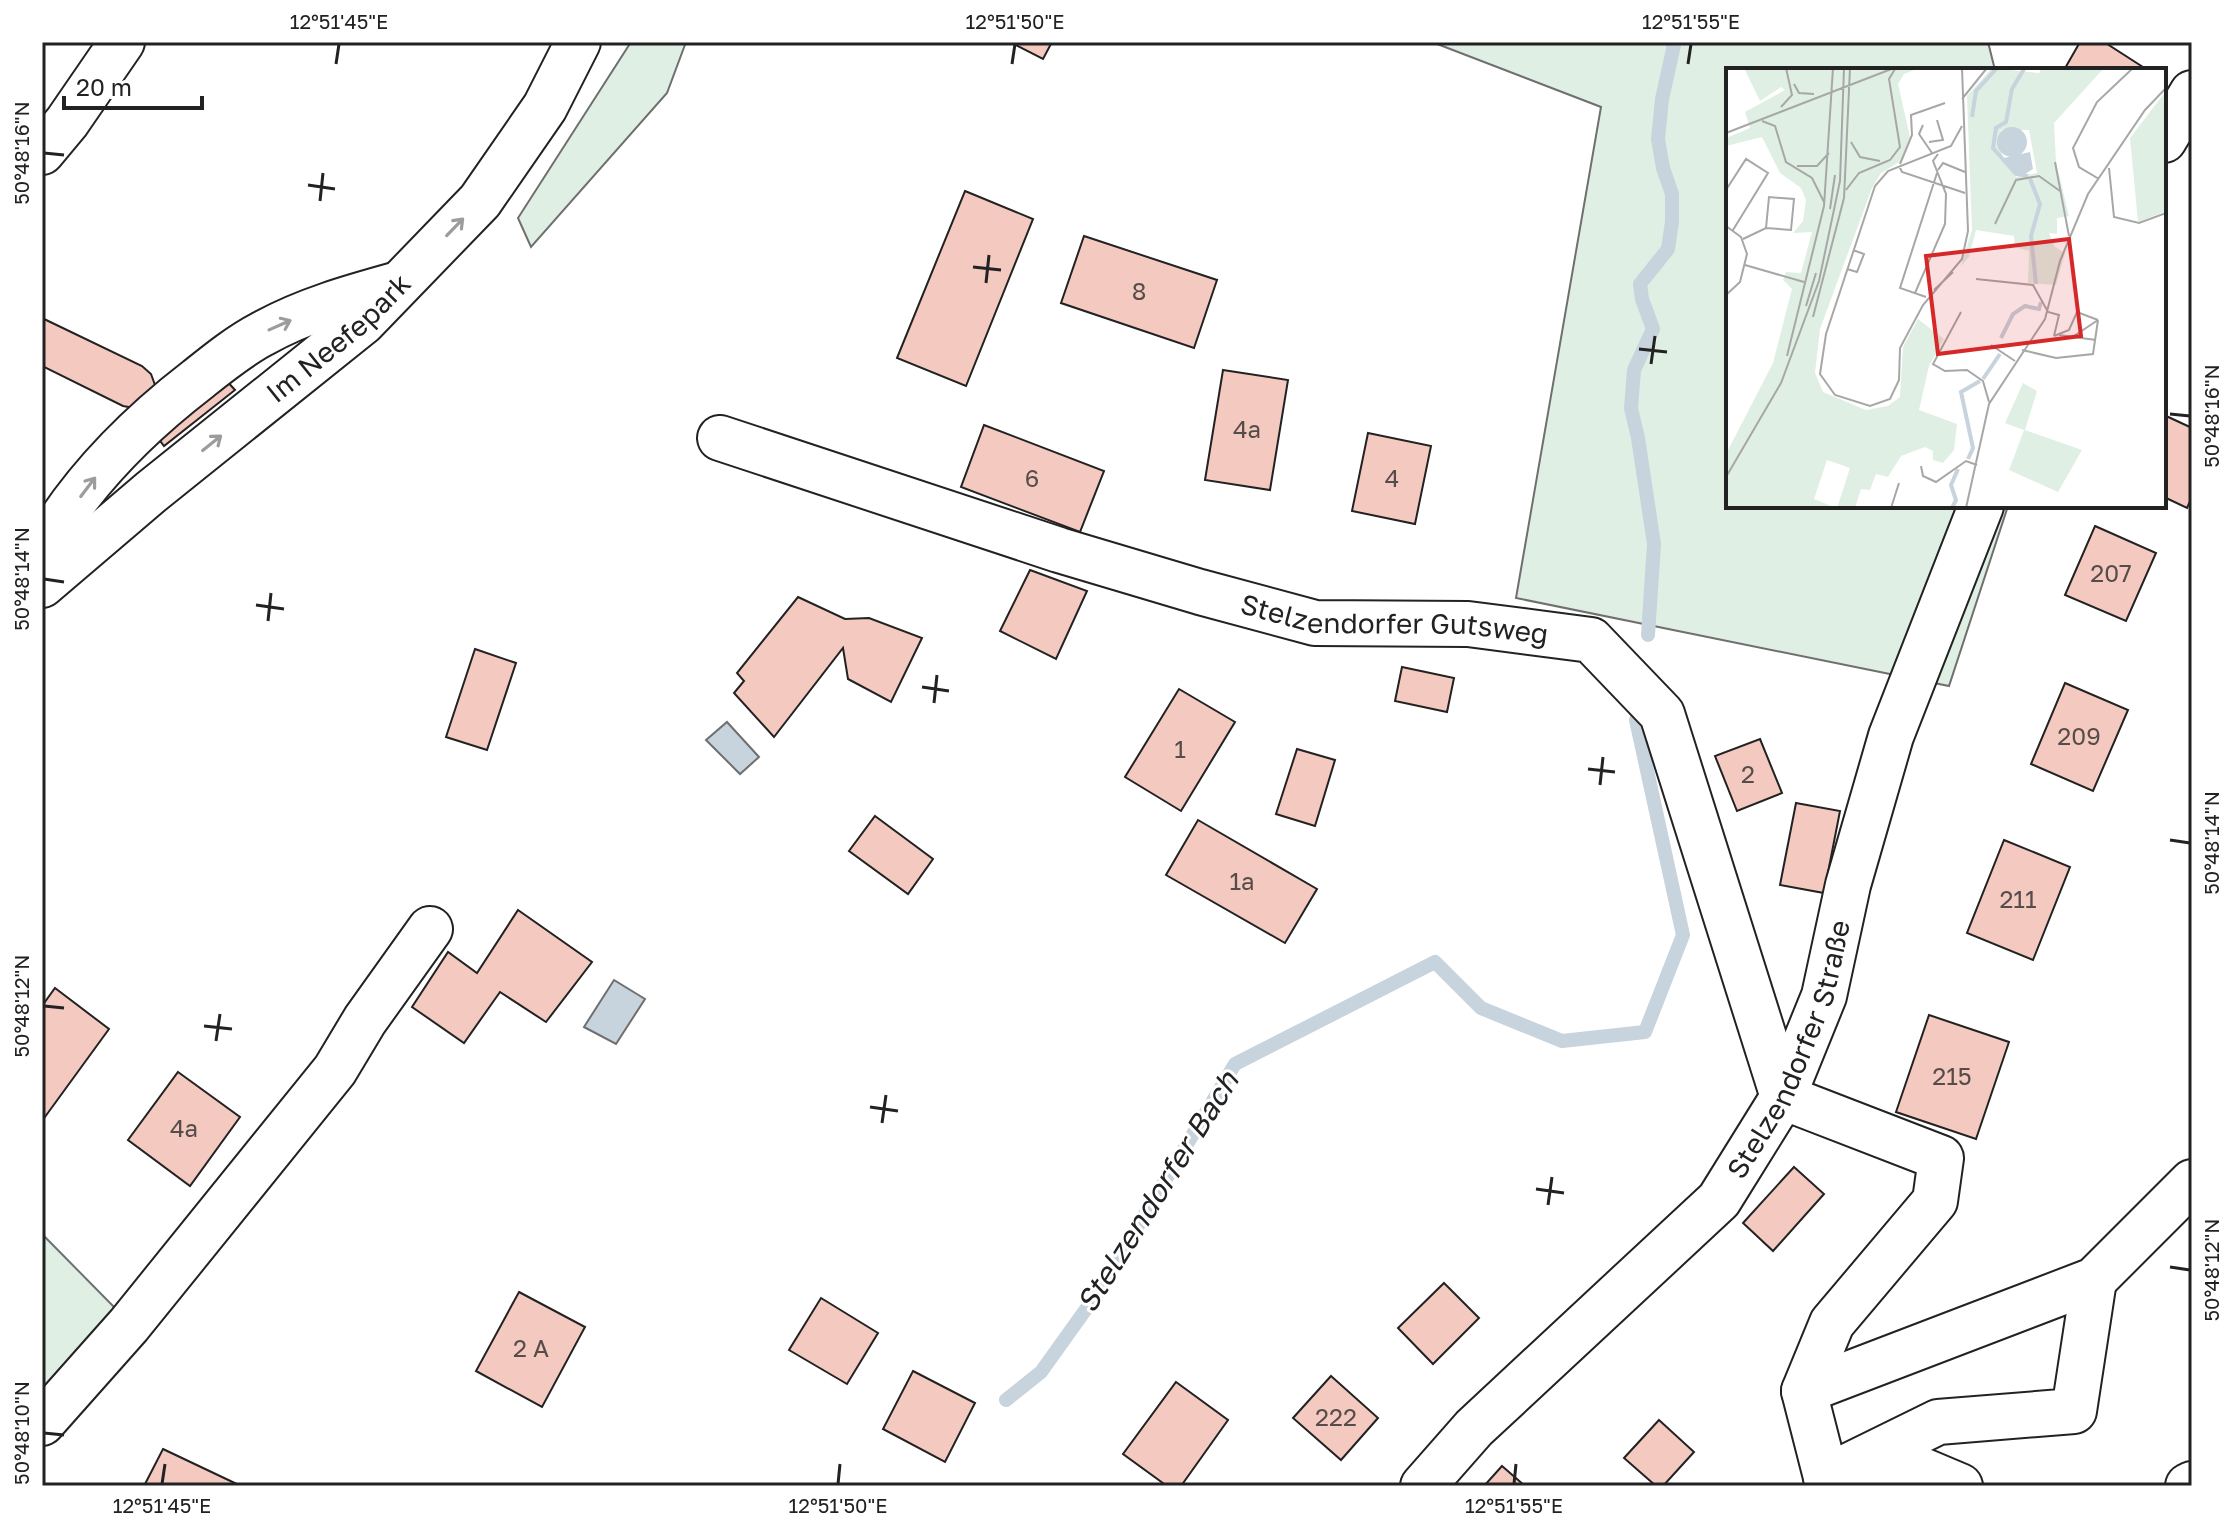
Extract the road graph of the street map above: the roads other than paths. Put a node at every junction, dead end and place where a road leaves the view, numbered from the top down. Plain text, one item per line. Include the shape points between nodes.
1 (122, 42) edge
2 (578, 42) edge
3 (2192, 93) edge
4 (2166, 137) edge
5 (42, 152) edge
6 (401, 283) junction
7 (720, 438) dead end
8 (1980, 508) edge
9 (42, 550) edge
10 (42, 585) edge
11 (430, 929) dead end
12 (1783, 1097) junction
13 (2192, 1182) edge
14 (2094, 1280) junction
15 (1804, 1391) junction
16 (42, 1423) edge
17 (1826, 1477) junction
18 (1423, 1486) edge
19 (1960, 1486) edge

1 - 5 street
6 -> 2 street, Im Neefepark via 480,201 545,107
3 - 4 street
9 -> 6 street via 117,449 214,367 260,334 327,304
10 -> 6 street, Im Neefepark via 363,322
7 - 12 street, Stelzendorfer Gutsweg via 1059,550 1315,623 1468,624 1591,640 1662,714
8 - 12 street, Stelzendorfer Straße via 1891,736 1848,885 1824,996
11 - 16 street via 335,1070 129,1325
12 - 15 street via 1941,1158 1935,1201 1832,1323
12 - 18 street, Stelzendorfer Straße via 1719,1200 1474,1428
13 - 14 street
14 - 15 street
14 - 17 street via 2074,1411 1938,1422
15 - 17 street
17 - 19 street via 1922,1470

